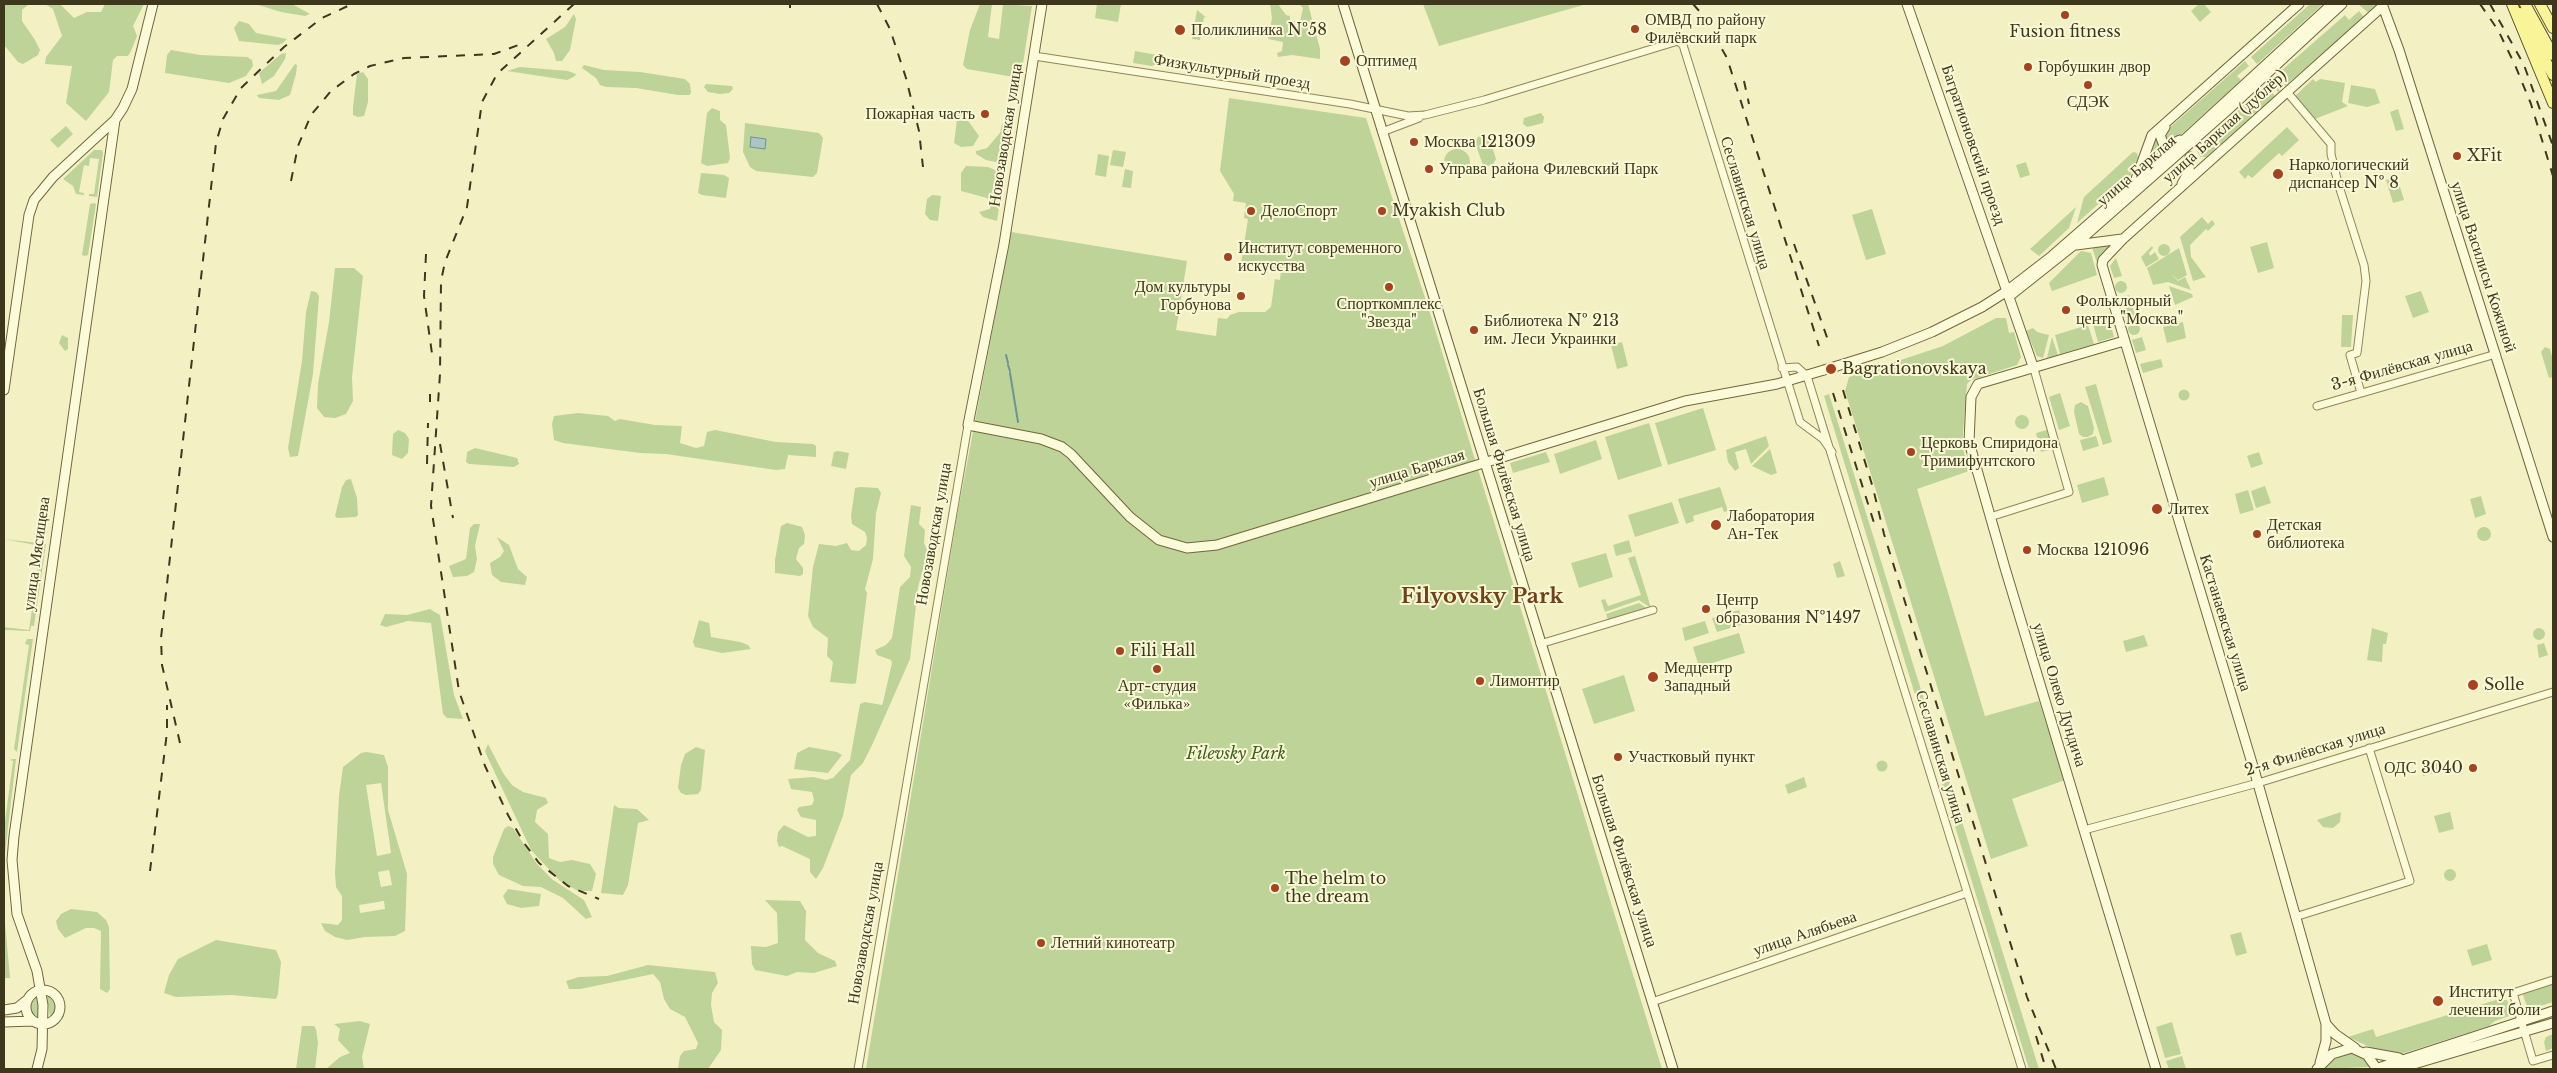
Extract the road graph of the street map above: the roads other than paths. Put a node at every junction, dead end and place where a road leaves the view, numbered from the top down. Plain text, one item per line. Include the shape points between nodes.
1 (153, 4) edge
2 (1042, 4) edge
3 (1343, 4) edge
4 (1907, 4) edge
5 (2299, 4) edge
6 (2338, 4) edge
7 (2513, 4) edge
8 (2525, 4) edge
9 (2540, 4) edge
10 (2382, 5) edge
11 (2553, 28) edge
12 (1683, 45) joint
13 (2553, 54) edge
14 (1034, 56) junction
15 (2553, 75) edge
16 (2287, 92) junction
17 (2553, 102) edge
18 (1376, 110) junction
19 (1425, 116) junction
20 (114, 120) junction
21 (2168, 122) junction
22 (1382, 132) junction
23 (2194, 132) junction
24 (2192, 142) junction
25 (2190, 157) junction
26 (2210, 162) junction
27 (2126, 190) junction
28 (2170, 197) junction
29 (2123, 239) junction
30 (2075, 245) junction
31 (2009, 293) junction
32 (2124, 341) junction
33 (2496, 354) junction
34 (1782, 368) junction
35 (2034, 368) junction
36 (1807, 376) junction
37 (1787, 381) junction
38 (4, 390) edge
39 (2361, 393) junction
40 (2317, 406) dead end
41 (968, 425) junction
42 (1832, 452) junction
43 (1486, 464) junction
44 (1990, 516) junction
45 (2553, 538) edge
46 (1653, 610) dead end
47 (1540, 644) junction
48 (2553, 692) edge
49 (2369, 748) junction
50 (2258, 783) junction
51 (2084, 830) junction
52 (1967, 893) junction
53 (2295, 916) junction
54 (2553, 980) edge
55 (41, 989) junction
56 (27, 1000) junction
57 (1652, 1002) junction
58 (4, 1010) edge
59 (2553, 1011) edge
60 (33, 1021) junction
61 (2521, 1021) junction
62 (4, 1022) edge
63 (2553, 1023) edge
64 (44, 1024) junction
65 (2326, 1024) junction
66 (2524, 1032) junction
67 (2359, 1050) junction
68 (2553, 1055) edge
69 (2406, 1064) edge
70 (2318, 1067) edge
71 (37, 1069) edge
72 (858, 1069) edge
73 (1673, 1069) edge
74 (2022, 1069) edge
75 (2156, 1069) edge
76 (2376, 1069) edge
77 (2397, 1069) edge

1 - 20 street via 132,89
2 - 14 street, Новозаводская улица
3 - 18 street, Большая Филёвская улица
4 - 31 street, Багратионовский проезд
5 - 21 street, улица Барклая (дублёр)
6 - 23 street, улица Барклая
6 - 24 street, улица Барклая
7 - 15 main road
7 - 17 main road
8 - 13 main road
9 - 11 main road
10 - 16 street, улица Барклая (дублёр)
10 - 33 street, улица Василисы Кожиной
12 - 19 street, Физкультурный проезд via 1671,42
12 - 34 street, Сеславинская улица
14 - 18 street, Физкультурный проезд
14 - 41 street, Новозаводская улица via 1004,244
16 - 26 street, улица Барклая (дублёр)
16 - 39 street via 2331,144 2338,183 2364,266 2366,281 2356,353 2350,355
18 - 19 street, Физкультурный проезд
18 - 22 street, Большая Филёвская улица
19 - 22 street, Физкультурный проезд
20 - 38 street via 53,177 34,200 29,215
20 - 55 street, улица Мясищева via 14,836 12,860 17,914
21 - 23 street, улица Барклая (дублёр) via 2160,135 2165,144 2172,145
21 - 27 street, улица Барклая (дублёр) via 2152,135 2140,172
22 - 43 street, Большая Филёвская улица
23 - 27 street, улица Барклая
24 - 25 street
24 - 30 street, улица Барклая
25 - 26 street via 2196,162
25 - 28 street via 2186,177
26 - 28 street, улица Барклая (дублёр)
27 - 31 street, улица Барклая
28 - 29 street, улица Барклая (дублёр)
29 - 30 street
29 - 32 street, Кастанаевская улица via 2103,260 2102,266
30 - 31 street, улица Барклая
31 - 35 street
31 - 36 street, улица Барклая, bridge via 1932,332
32 - 35 street, улица Олеко Дундича
32 - 50 street, Кастанаевская улица
33 - 39 street, 3-я Филёвская улица
33 - 45 street, улица Василисы Кожиной
34 - 36 street via 1797,367
34 - 37 street, Сеславинская улица
35 - 44 street, улица Олеко Дундича via 1978,384 1973,390 1970,445
35 - 44 street via 2069,492
36 - 37 street, улица Барклая
36 - 42 street, Сеславинская улица
37 - 42 street, Сеславинская улица via 1800,422 1823,439
37 - 43 street, улица Барклая via 1685,401
39 - 40 street, 3-я Филёвская улица
41 - 43 street, улица Барклая via 1041,439 1062,447 1144,530 1159,540 1194,549 1233,541
41 - 72 street, Новозаводская улица
42 - 52 street, Сеславинская улица
43 - 47 street, Большая Филёвская улица
44 - 51 street, улица Олеко Дундича
46 - 47 street
47 - 57 street, Большая Филёвская улица
48 - 49 street, 2-я Филёвская улица
49 - 50 street, 2-я Филёвская улица
49 - 53 street via 2410,881
50 - 51 street, 2-я Филёвская улица
50 - 53 street, Кастанаевская улица
51 - 75 street, улица Олеко Дундича
52 - 57 street, улица Алябьева
52 - 74 street, Сеславинская улица
53 - 65 street, Кастанаевская улица
54 - 61 street via 2513,993
55 - 56 street
55 - 64 street, улица Мясищева
55 - 64 street via 52,991 61,1005 55,1019
56 - 58 street via 17,1008
56 - 60 street via 26,1011
57 - 73 street, Большая Филёвская улица
59 - 61 street
60 - 62 street
60 - 64 street
61 - 66 street
61 - 69 street
63 - 66 street
64 - 71 street, улица Мясищева
65 - 67 street
65 - 70 street, Кастанаевская улица via 2326,1042
66 - 68 street via 2533,1060
66 - 69 street
67 - 69 street
67 - 70 street, Кастанаевская улица via 2347,1048 2337,1052
67 - 76 street via 2372,1059
69 - 76 street
69 - 77 street

